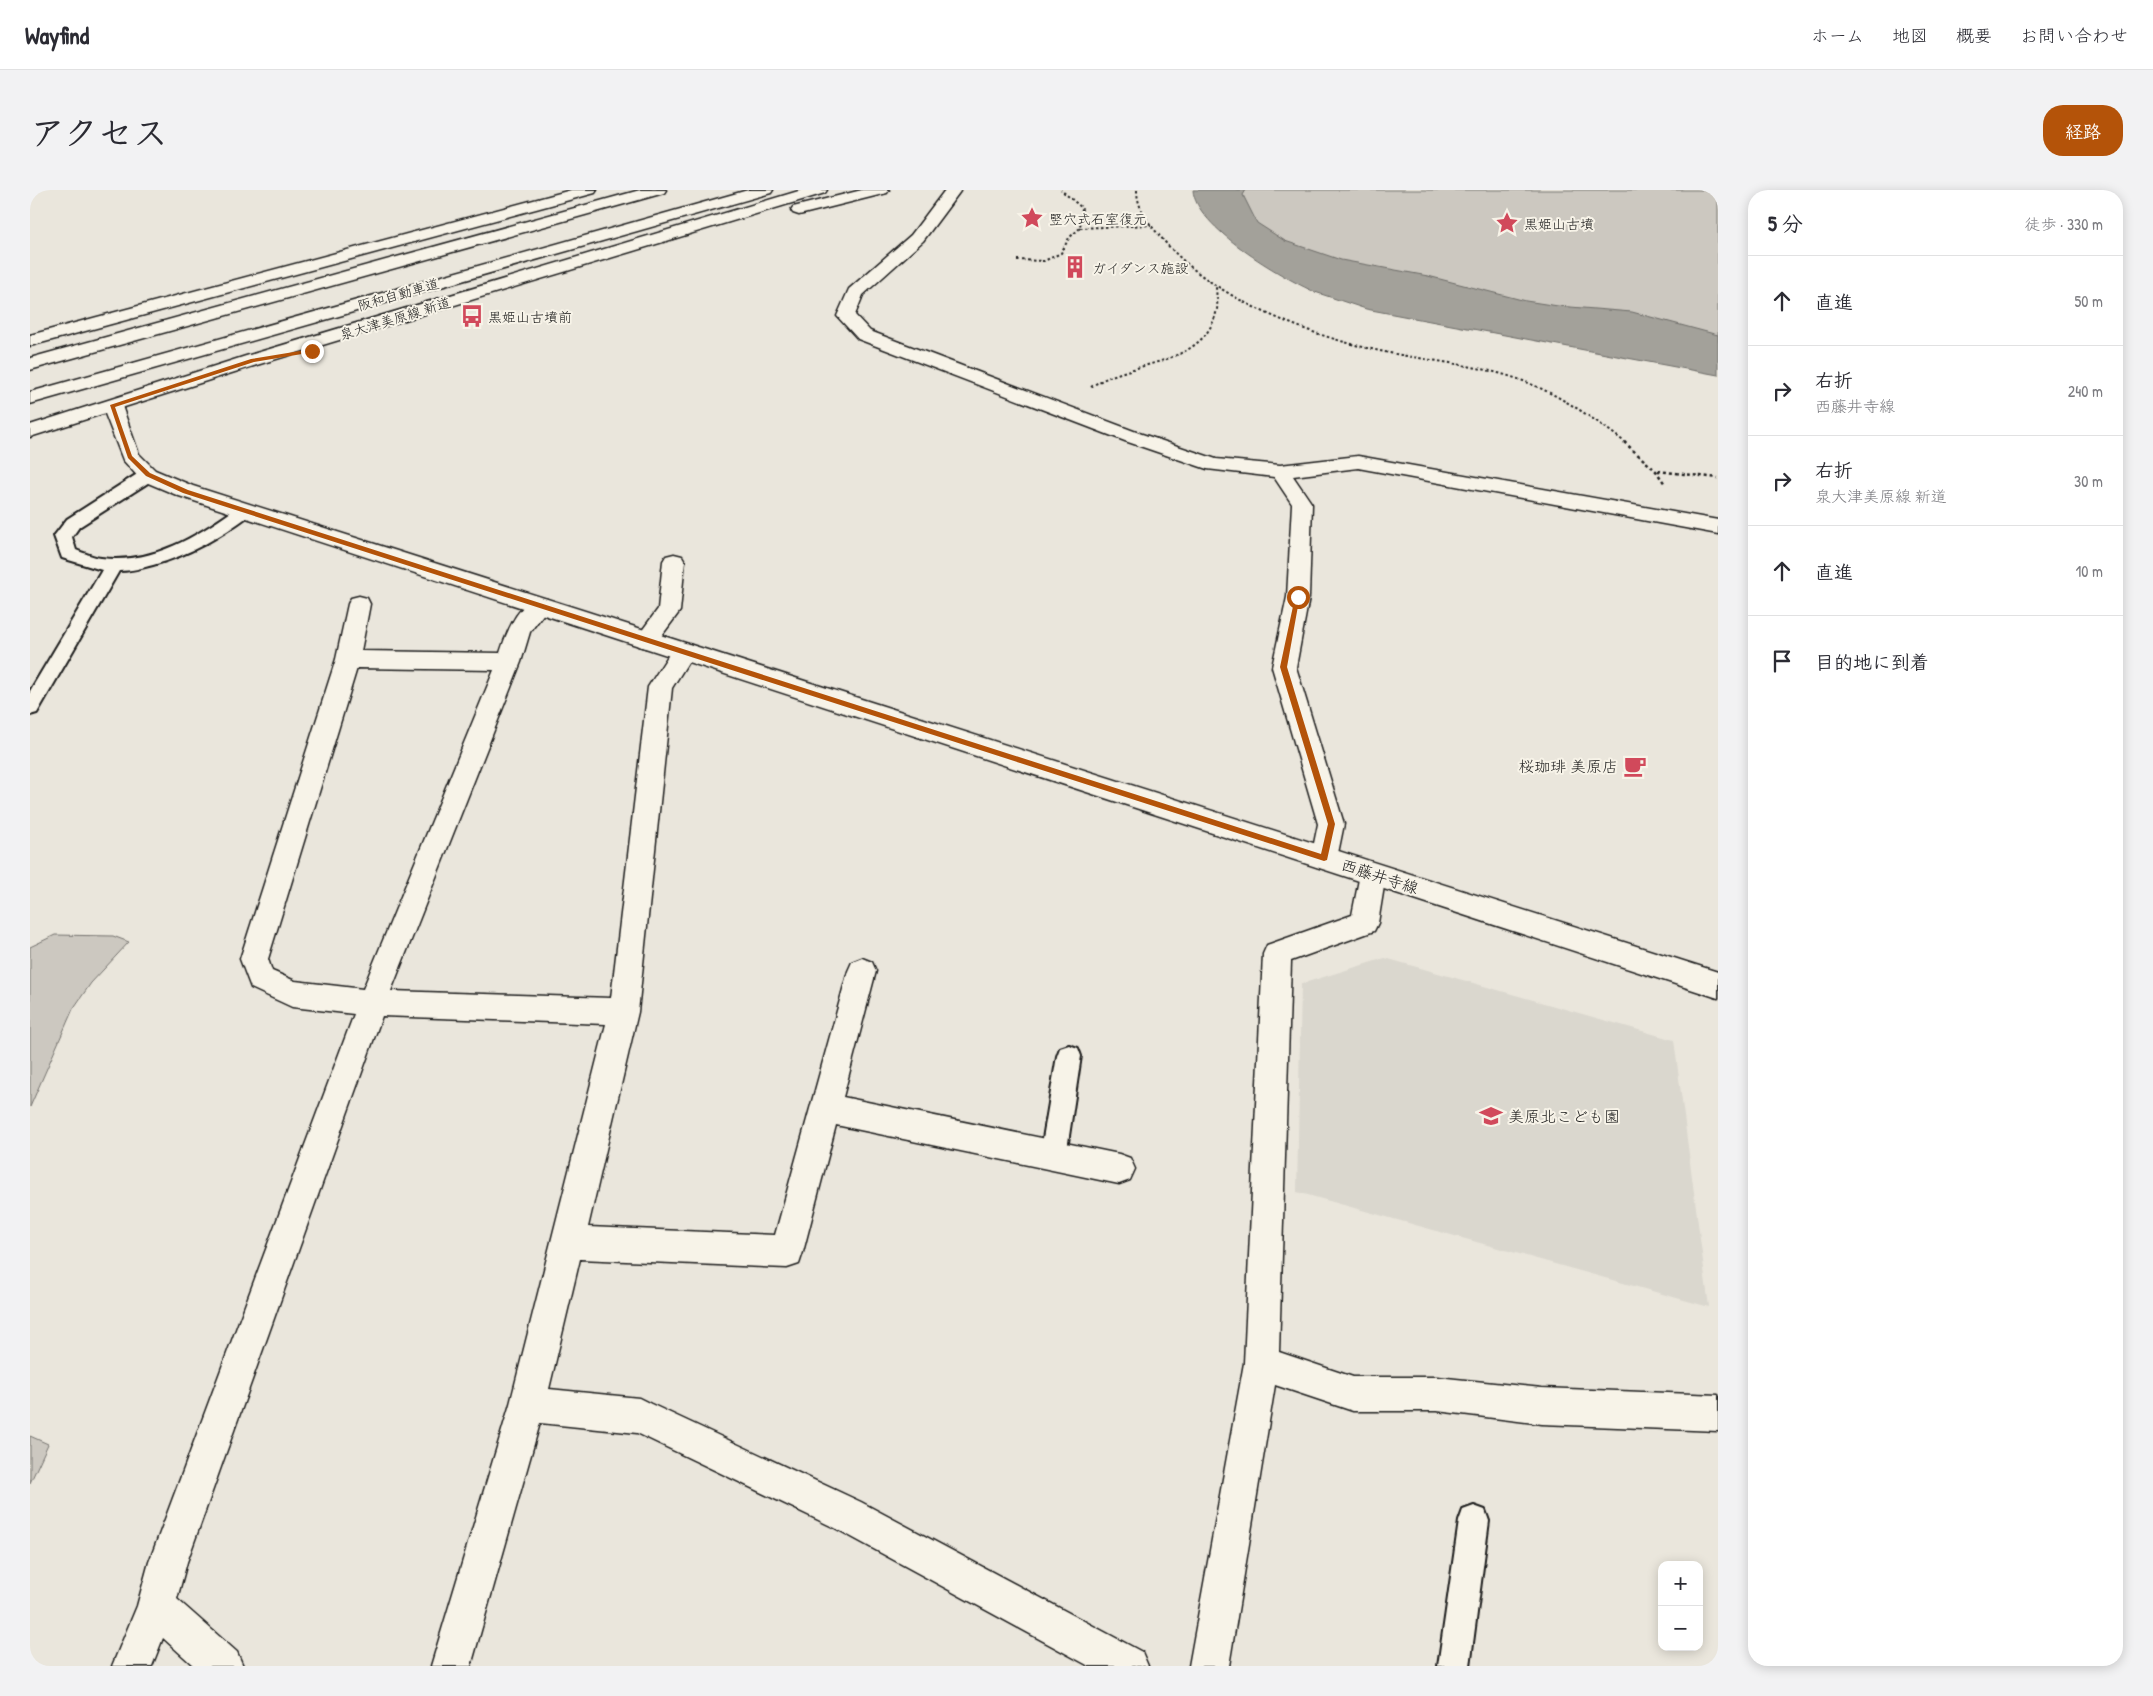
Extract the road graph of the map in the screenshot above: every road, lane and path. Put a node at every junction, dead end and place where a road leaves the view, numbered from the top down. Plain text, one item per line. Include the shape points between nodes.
1 (544, 190) edge
2 (589, 190) edge
3 (658, 190) edge
4 (765, 190) edge
5 (818, 190) edge
6 (881, 190) edge
7 (953, 190) edge
8 (1061, 190) edge
9 (1138, 190) edge
10 (1152, 225) junction
11 (1080, 228) junction
12 (1017, 260) dead end
13 (316, 263) junction
14 (1216, 286) junction
15 (30, 341) edge
16 (253, 360) junction
17 (30, 364) edge
18 (30, 398) edge
19 (112, 406) junction
20 (1062, 410) junction
21 (30, 431) edge
22 (1280, 471) junction
23 (1658, 472) junction
24 (148, 475) junction
25 (1718, 478) edge
26 (244, 511) junction
27 (1670, 518) junction
28 (1718, 526) edge
29 (674, 561) dead end
30 (114, 564) junction
31 (359, 604) dead end
32 (539, 605) junction
33 (646, 640) junction
34 (683, 652) junction
35 (348, 659) junction
36 (508, 662) junction
37 (30, 708) edge
38 (1324, 858) junction
39 (1374, 874) junction
40 (862, 971) dead end
41 (1718, 985) edge
42 (372, 1002) junction
43 (624, 1012) junction
44 (1069, 1056) dead end
45 (825, 1108) junction
46 (1053, 1156) junction
47 (1119, 1169) dead end
48 (568, 1242) junction
49 (1261, 1363) junction
50 (528, 1404) junction
51 (1718, 1413) edge
52 (1474, 1521) dead end
53 (156, 1606) junction
54 (132, 1666) edge
55 (223, 1666) edge
56 (451, 1666) edge
57 (1128, 1666) edge
58 (1209, 1666) edge
59 (1454, 1666) edge

1 - 13 main road via 398,228
2 - 13 main road
3 - 17 main road, 阪和自動車道
4 - 18 main road, 阪和自動車道
5 - 16 main road, 泉大津美原線 新道
6 - 16 main road via 758,220 312,351
7 - 20 main road via 917,238 856,293 846,316 864,336
8 - 11 path via 1082,208
9 - 10 path via 1136,199
10 - 11 path
10 - 14 path via 1176,256
11 - 12 path via 1069,238 1061,253 1044,261
13 - 15 main road
14 - 20 path via 1217,309 1209,329 1192,347 1168,361 1115,372
14 - 23 path via 1259,310 1311,331 1366,348 1488,371 1537,386 1598,423
16 - 19 main road, 泉大津美原線 新道
19 - 21 main road, 泉大津美原線 新道
19 - 24 main road, 西藤井寺線 via 130,456
20 - 22 main road via 1214,465
22 - 27 main road via 1358,462
22 - 38 main road via 1302,504 1298,597 1284,667 1332,824
23 - 25 path
23 - 27 path via 1670,491
24 - 26 main road, 西藤井寺線
24 - 30 lane via 73,523 63,536 68,554 100,564
26 - 30 lane via 211,536 172,554 129,565
26 - 32 main road, 西藤井寺線
27 - 28 main road
29 - 33 main road via 669,611
30 - 37 lane
31 - 35 main road
32 - 33 main road, 西藤井寺線
32 - 36 main road via 519,629
33 - 34 main road, 西藤井寺線
34 - 38 main road, 西藤井寺線
34 - 43 main road via 660,687
35 - 36 main road
35 - 42 main road via 254,959 261,979 292,994
36 - 42 main road
38 - 39 main road, 西藤井寺線
39 - 41 main road, 西藤井寺線
39 - 49 main road via 1364,923 1277,954
40 - 45 main road
42 - 43 main road
42 - 53 main road via 168,1562
43 - 48 main road
44 - 46 lane
45 - 46 main road
45 - 48 main road via 787,1252
46 - 47 main road
48 - 50 main road
49 - 51 main road via 1353,1394 1437,1394 1542,1406
49 - 58 main road
50 - 56 main road
50 - 57 main road via 639,1416 848,1515
52 - 59 lane
53 - 54 main road
53 - 55 main road

